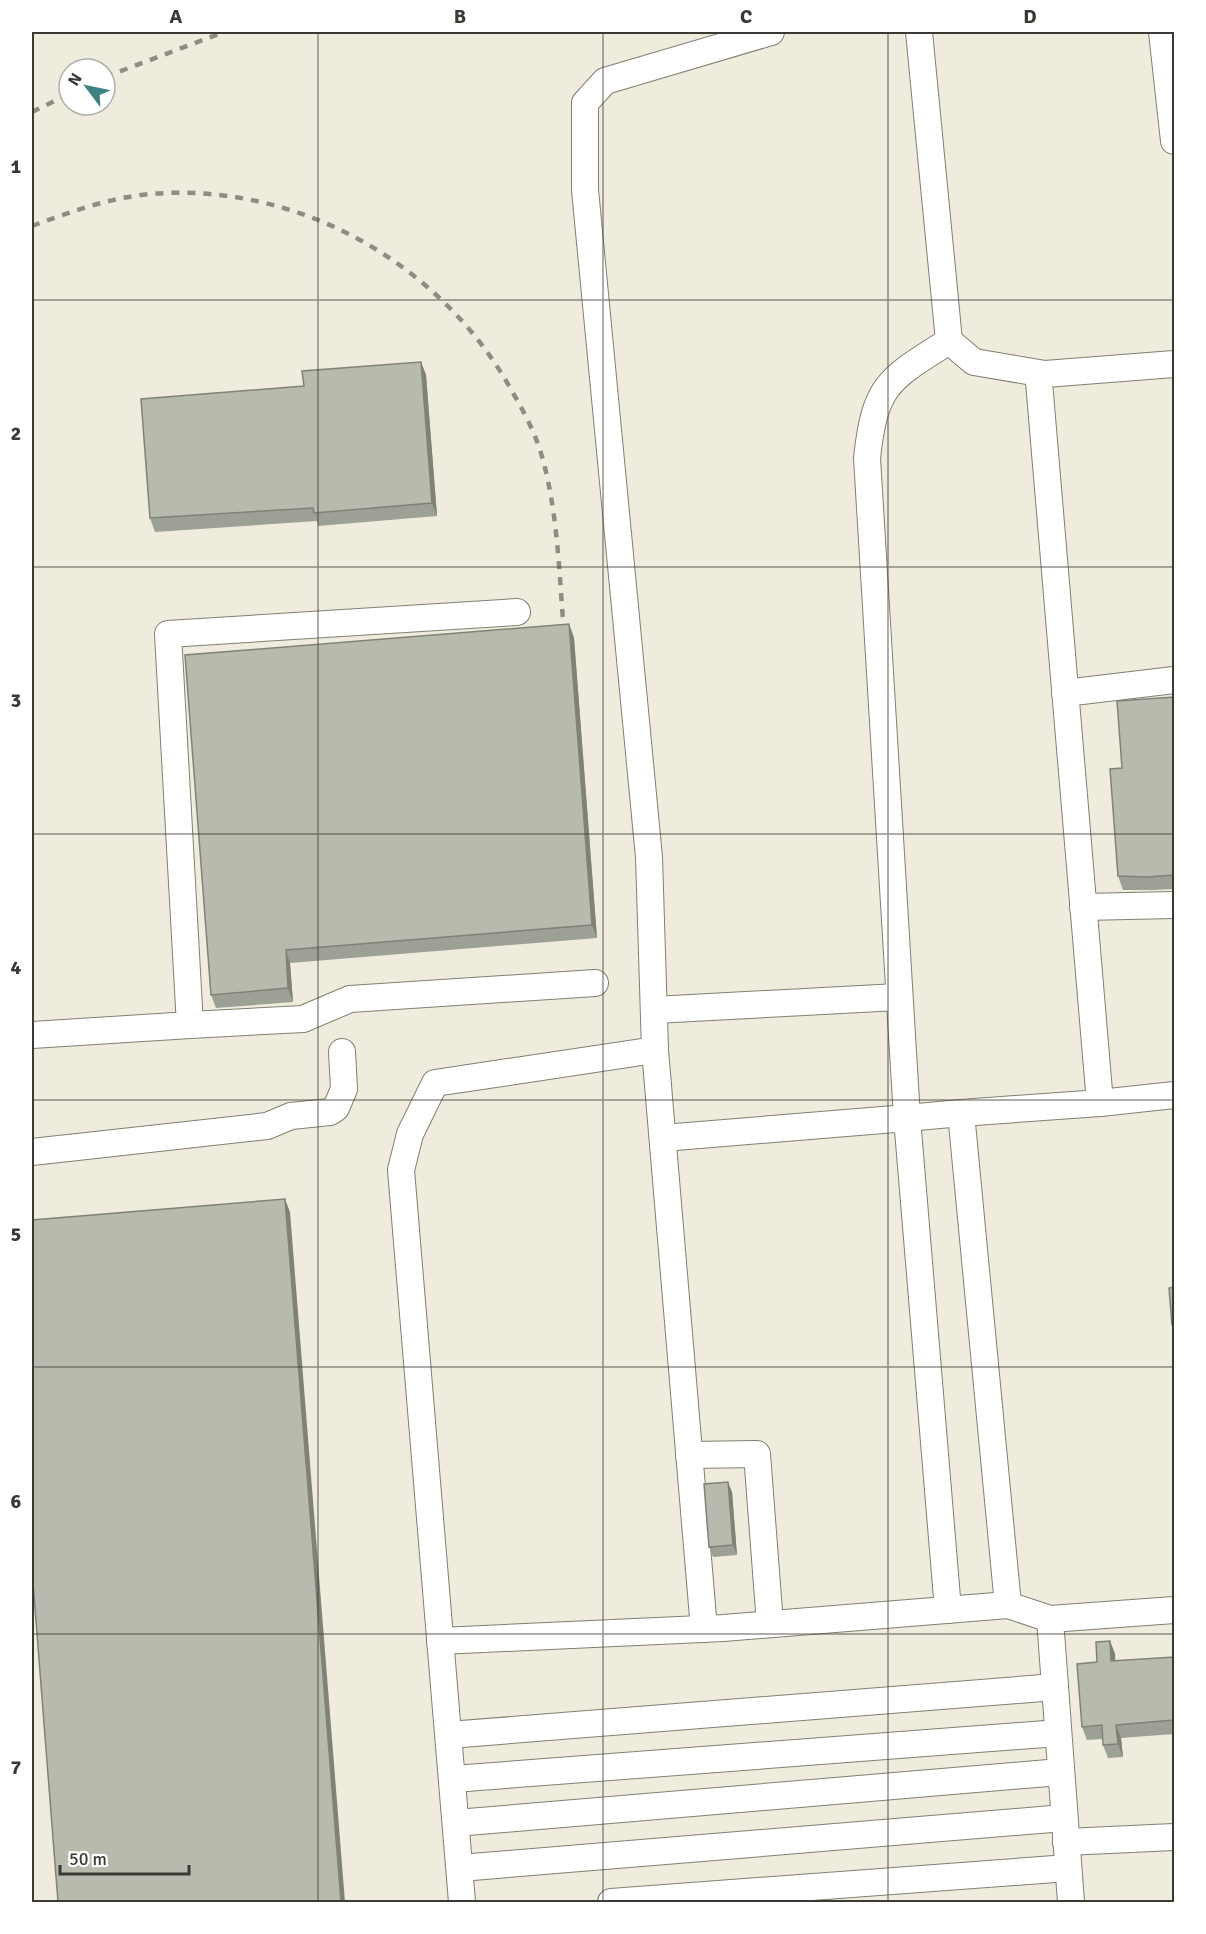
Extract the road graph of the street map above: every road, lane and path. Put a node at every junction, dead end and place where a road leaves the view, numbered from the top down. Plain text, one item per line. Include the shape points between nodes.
1 (771, 32) edge
2 (920, 32) edge
3 (1162, 32) edge
4 (1174, 141) edge
5 (949, 341) junction
6 (1174, 364) edge
7 (1045, 374) junction
8 (517, 612) dead end
9 (1174, 680) edge
10 (1065, 693) junction
11 (1174, 905) edge
12 (1083, 907) junction
13 (595, 983) dead end
14 (898, 997) junction
15 (654, 1010) junction
16 (190, 1025) junction
17 (32, 1035) edge
18 (656, 1050) junction
19 (342, 1052) dead end
20 (1174, 1095) edge
21 (1100, 1103) junction
22 (961, 1113) junction
23 (907, 1118) junction
24 (663, 1138) junction
25 (32, 1152) edge
26 (689, 1455) junction
27 (1008, 1605) junction
28 (948, 1610) junction
29 (1174, 1610) edge
30 (1050, 1619) junction
31 (770, 1624) junction
32 (704, 1629) junction
33 (440, 1641) junction
34 (1055, 1688) junction
35 (1058, 1733) junction
36 (449, 1735) junction
37 (1060, 1772) junction
38 (453, 1779) junction
39 (456, 1822) junction
40 (1065, 1830) junction
41 (1174, 1837) edge
42 (460, 1868) junction
43 (1068, 1868) junction
44 (462, 1902) edge
45 (611, 1902) edge
46 (1071, 1902) edge

1 - 15 lane via 605,81 585,103 585,190 649,857
2 - 5 lane
3 - 4 lane
5 - 7 lane via 974,362
5 - 14 lane via 886,386 871,419 867,458
6 - 7 lane
7 - 10 lane via 1039,382 1040,407
8 - 16 lane via 168,634
9 - 10 lane
10 - 12 lane
11 - 12 lane
12 - 21 lane
13 - 16 lane via 350,999 303,1019
14 - 15 lane
14 - 23 lane
15 - 18 lane
16 - 17 lane
18 - 24 lane
18 - 33 lane via 435,1083 410,1134 401,1170
19 - 25 lane via 344,1089 336,1108 330,1112 291,1116 267,1126
20 - 21 lane
21 - 22 lane
22 - 23 lane
22 - 27 lane
23 - 24 lane
23 - 28 lane
24 - 26 lane
26 - 31 lane via 757,1454
26 - 32 lane
27 - 28 lane
27 - 30 lane
28 - 31 lane
29 - 30 lane
30 - 34 lane
31 - 32 lane
32 - 33 lane
33 - 36 lane
34 - 35 lane
34 - 36 lane
35 - 37 lane
35 - 38 lane
36 - 38 lane
37 - 39 lane
37 - 40 lane
38 - 39 lane
39 - 42 lane
40 - 41 lane
40 - 42 lane
40 - 43 lane
42 - 44 lane
43 - 45 lane
43 - 46 lane

